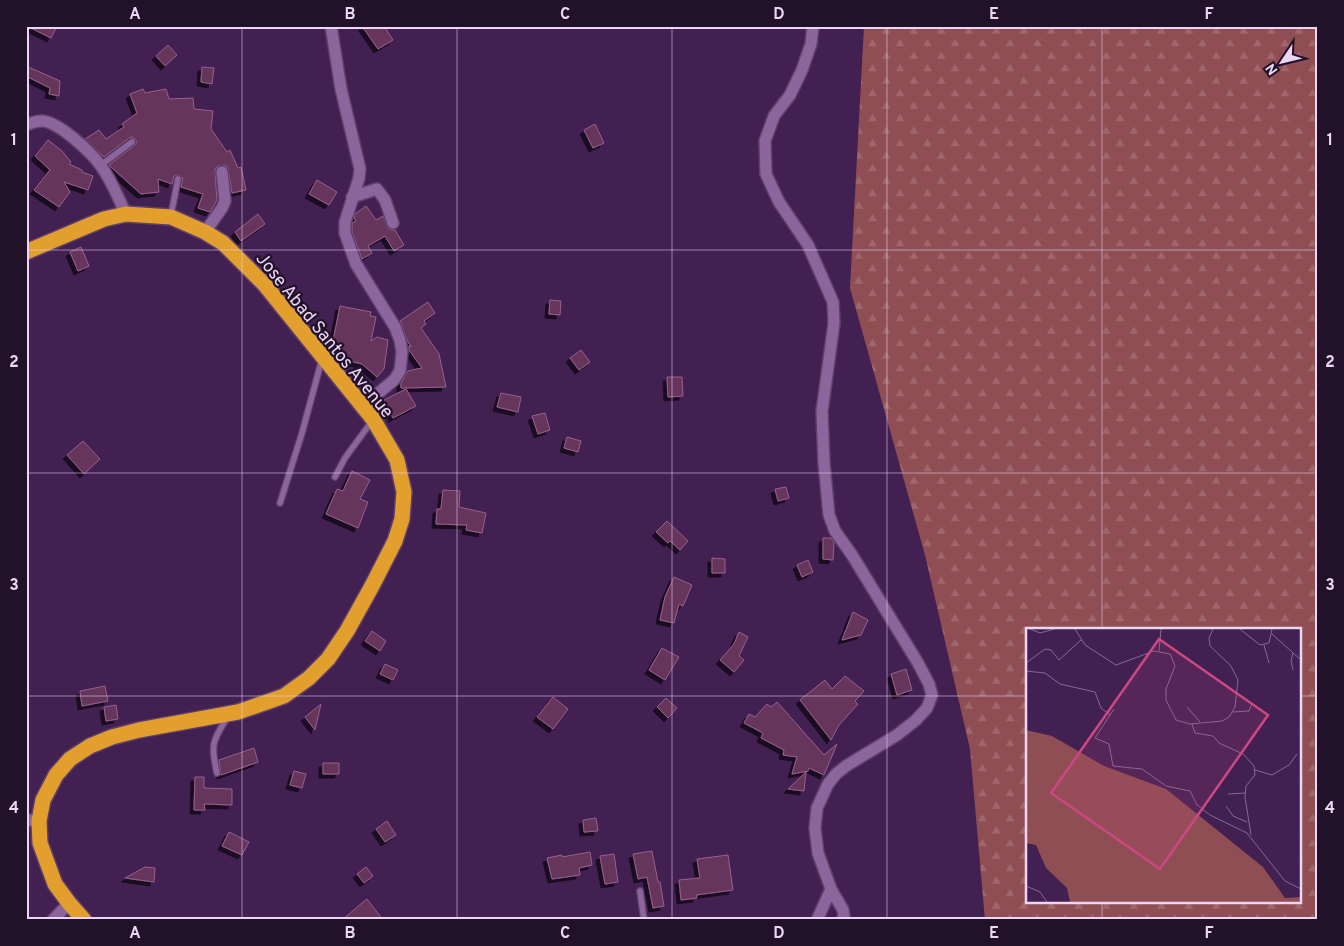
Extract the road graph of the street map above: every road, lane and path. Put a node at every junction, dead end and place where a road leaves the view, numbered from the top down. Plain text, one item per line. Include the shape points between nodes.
1 (331, 26) edge
2 (813, 26) edge
3 (26, 125) edge
4 (132, 142) dead end
5 (101, 165) junction
6 (222, 172) dead end
7 (178, 179) dead end
8 (352, 197) junction
9 (126, 214) junction
10 (170, 217) junction
11 (393, 223) dead end
12 (205, 232) junction
13 (26, 252) edge
14 (322, 357) junction
15 (363, 406) junction
16 (373, 419) junction
17 (335, 477) dead end
18 (280, 503) dead end
19 (230, 714) junction
20 (217, 773) dead end
21 (32, 821) edge
22 (831, 889) junction
23 (640, 891) dead end
24 (69, 903) junction
25 (53, 920) edge
26 (84, 920) edge
27 (644, 920) edge
28 (817, 920) edge
29 (842, 920) edge

1 - 8 street via 341,89 360,169
2 - 22 street via 802,70 790,95 774,116 765,141 766,174 779,202 808,244 833,302 834,323 822,411 829,515 835,531 918,663 932,695 927,708 916,720 846,766 828,784 817,808 815,828 818,853
3 - 5 street via 42,121 52,123
4 - 5 lane
5 - 9 street
6 - 12 street via 225,201
7 - 10 lane
8 - 11 street via 377,189 385,200
8 - 15 street via 345,222 348,244 356,264 395,327 402,352 400,371 394,380
9 - 10 highway, Jose Abad Santos Avenue
9 - 13 highway, Jose Abad Santos Avenue via 85,226
10 - 12 highway, Jose Abad Santos Avenue
12 - 14 highway, Jose Abad Santos Avenue via 223,243 265,285
14 - 15 highway, Jose Abad Santos Avenue
14 - 18 lane
15 - 16 highway, Jose Abad Santos Avenue
16 - 17 lane via 344,458
16 - 19 highway, Jose Abad Santos Avenue via 397,460 404,492 402,519 395,541 328,659 284,696
19 - 20 lane via 213,747
19 - 21 highway, Jose Abad Santos Avenue via 139,730 90,746 70,758 56,775
21 - 24 highway, Jose Abad Santos Avenue via 55,884
22 - 28 street
22 - 29 street via 843,910
23 - 27 lane
24 - 25 street
24 - 26 highway, Jose Abad Santos Avenue

